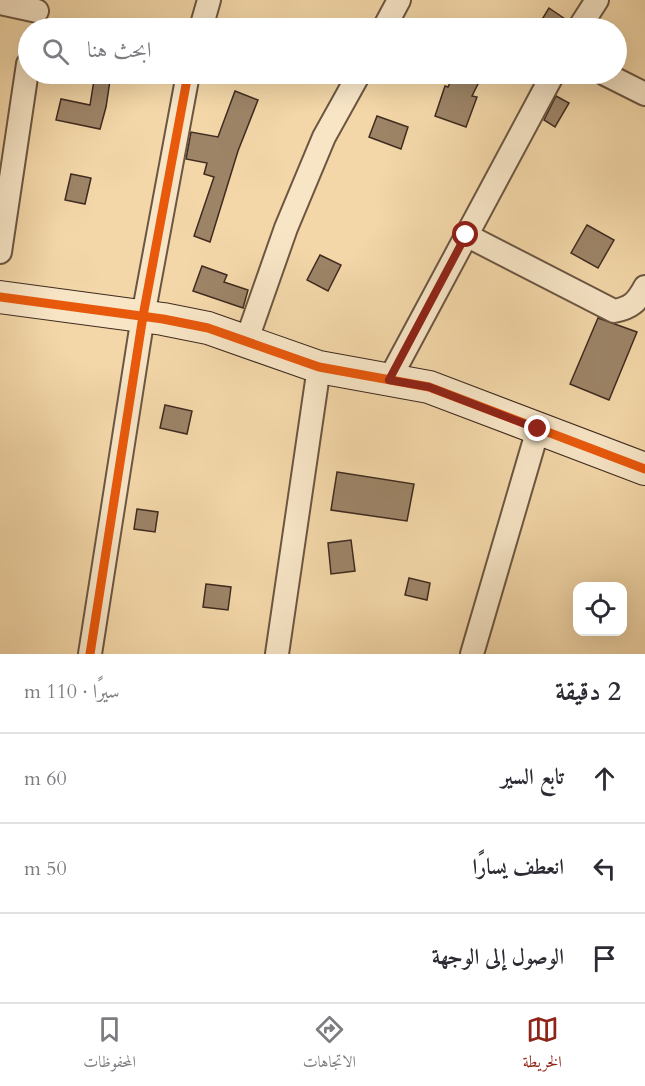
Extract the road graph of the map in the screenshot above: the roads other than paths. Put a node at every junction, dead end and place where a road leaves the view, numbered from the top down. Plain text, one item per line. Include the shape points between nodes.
1 (209, 0) edge
2 (399, 0) edge
3 (597, 0) edge
4 (0, 3) edge
5 (36, 13) edge
6 (204, 18) edge
7 (389, 18) edge
8 (585, 18) edge
9 (25, 84) edge
10 (186, 84) edge
11 (353, 84) edge
12 (548, 84) edge
13 (625, 84) edge
14 (645, 94) edge
15 (466, 235) junction
16 (0, 252) edge
17 (645, 287) edge
18 (0, 297) edge
19 (142, 316) junction
20 (246, 342) junction
21 (319, 367) junction
22 (389, 380) junction
23 (538, 429) junction
24 (645, 469) edge
25 (90, 654) edge
26 (277, 654) edge
27 (472, 654) edge

1 - 6 street
2 - 7 street
3 - 8 street
4 - 5 street
9 - 16 street
10 - 19 street
11 - 20 street via 324,137 298,197
12 - 15 street
13 - 14 street
15 - 17 street via 614,311 628,308
15 - 22 street
18 - 19 street
19 - 20 street via 208,328
19 - 25 street
20 - 21 street
21 - 22 street
21 - 26 street
22 - 23 street via 429,387
23 - 24 street
23 - 27 street

